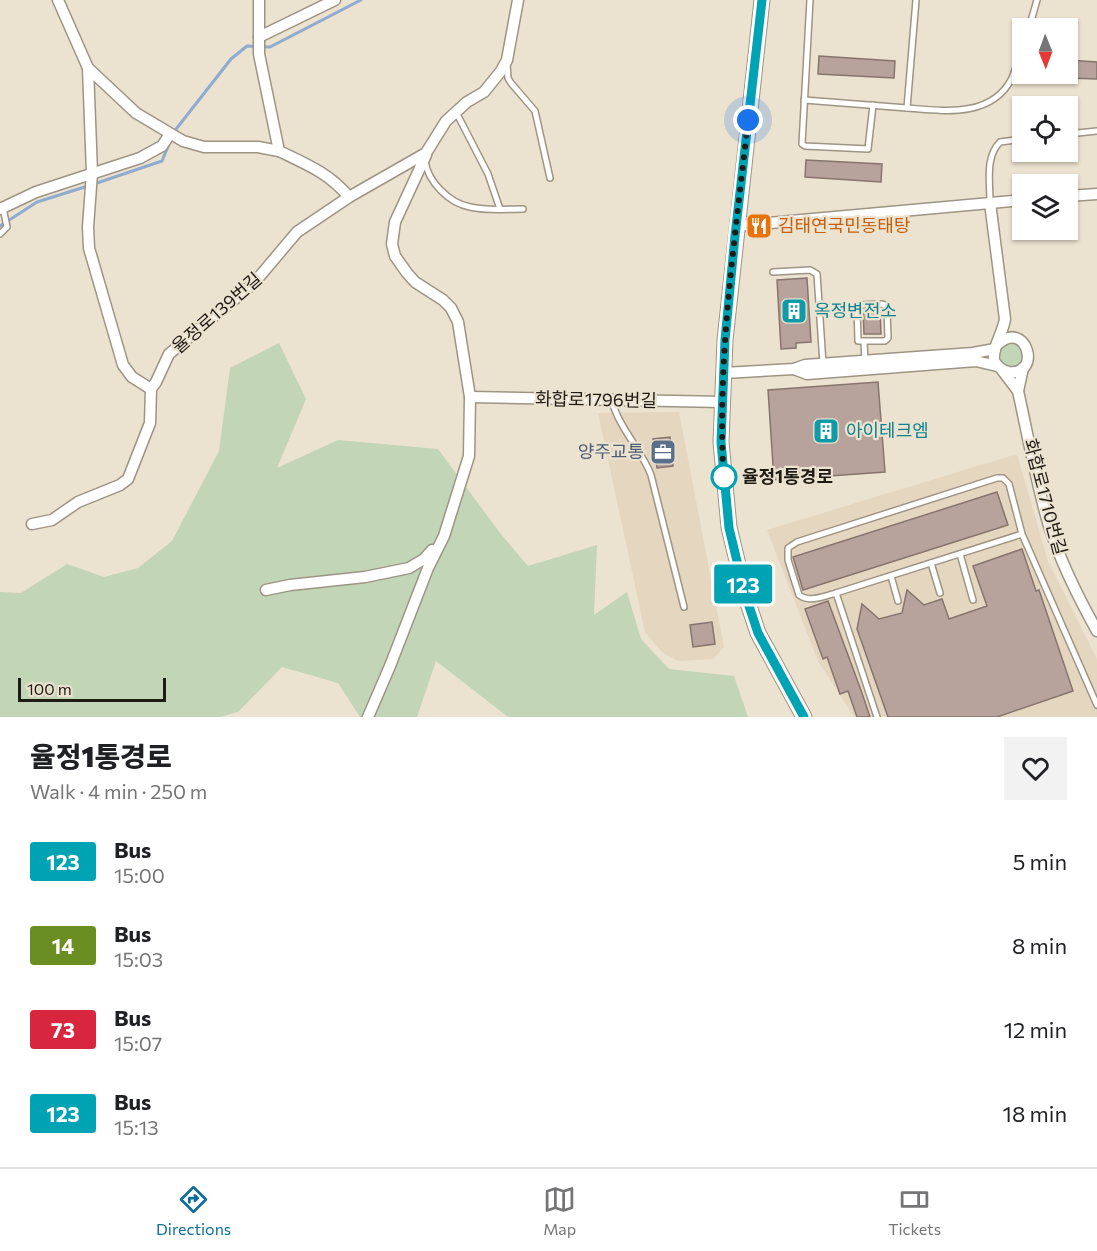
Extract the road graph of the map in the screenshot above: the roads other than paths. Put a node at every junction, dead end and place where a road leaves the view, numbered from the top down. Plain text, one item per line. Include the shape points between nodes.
1 (58, 0) edge
2 (259, 0) edge
3 (335, 0) edge
4 (518, 0) edge
5 (762, 0) edge
6 (810, 0) edge
7 (916, 0) edge
8 (1037, 0) edge
9 (1032, 18) edge
10 (259, 38) junction
11 (507, 60) junction
12 (88, 68) junction
13 (1012, 76) edge
14 (804, 100) junction
15 (873, 105) junction
16 (907, 108) junction
17 (456, 112) junction
18 (1097, 131) edge
19 (1078, 133) edge
20 (170, 134) junction
21 (1012, 140) edge
22 (279, 151) junction
23 (427, 154) junction
24 (92, 174) junction
25 (549, 178) dead end
26 (1097, 194) edge
27 (1078, 195) edge
28 (349, 197) junction
29 (1012, 201) edge
30 (990, 203) junction
31 (500, 208) junction
32 (2, 209) edge
33 (524, 209) dead end
34 (736, 226) junction
35 (0, 234) edge
36 (774, 272) dead end
37 (1005, 320) junction
38 (1017, 339) junction
39 (864, 342) junction
40 (996, 347) junction
41 (865, 361) junction
42 (823, 364) junction
43 (999, 368) junction
44 (1023, 368) junction
45 (794, 369) junction
46 (724, 373) junction
47 (151, 389) junction
48 (1018, 391) junction
49 (470, 397) junction
50 (612, 400) junction
51 (723, 402) junction
52 (32, 524) dead end
53 (1022, 534) junction
54 (444, 536) junction
55 (960, 554) junction
56 (932, 563) junction
57 (891, 576) junction
58 (266, 590) dead end
59 (836, 593) junction
60 (940, 593) dead end
61 (973, 600) dead end
62 (898, 601) dead end
63 (684, 607) dead end
64 (1097, 631) edge
65 (1097, 705) edge
66 (368, 717) edge
67 (804, 717) edge
68 (877, 717) edge

1 - 12 street
2 - 10 street
3 - 10 street
4 - 11 street, 율정로139번길
5 - 34 main road
6 - 14 lane
7 - 16 lane
8 - 9 lane
10 - 22 street
11 - 17 street, 율정로139번길 via 493,84
11 - 25 lane, 율정로139번길 via 511,84 535,111
12 - 20 street via 136,112
12 - 24 street
13 - 16 lane via 1004,90 978,108
14 - 15 lane
14 - 15 lane via 801,142 803,146 815,147 868,149
15 - 16 lane
17 - 23 street, 율정로139번길 via 446,121
17 - 31 lane via 488,174
18 - 19 lane
20 - 22 street via 204,147
20 - 24 street via 162,146 140,158
21 - 30 lane via 1000,141 990,156
22 - 28 street via 323,172
23 - 28 street, 율정로139번길
23 - 31 lane via 428,173 444,193 468,207
23 - 49 street via 395,222 392,244 395,256 415,282 451,308 458,322
24 - 32 street via 36,192
24 - 47 street via 89,248 123,365 132,377
26 - 27 street
28 - 47 street, 율정로139번길 via 297,232 255,283 169,354
29 - 30 street
30 - 34 street
30 - 37 street
31 - 33 lane
32 - 35 lane via 7,227
34 - 46 main road
36 - 42 lane via 810,270 817,274
37 - 38 street
37 - 40 street
38 - 40 street via 1006,338
38 - 44 street via 1028,352
39 - 39 lane via 888,338 884,304 857,307 857,340
39 - 41 lane
40 - 41 street via 973,353
40 - 43 street via 993,355
41 - 42 street
42 - 45 street
43 - 44 street via 1012,372
43 - 45 street via 976,361 807,374
43 - 48 street
44 - 48 street
45 - 46 street
46 - 51 main road
47 - 52 street, 율정로139번길 via 150,423 128,479 78,502 51,520
48 - 64 street, 화합로1710번길 via 1050,528
49 - 50 street, 화합로1796번길
49 - 54 street via 469,456
50 - 51 street, 화합로1796번길
50 - 63 lane via 651,475
51 - 67 main road via 721,442 729,528 745,594 758,633
53 - 55 lane
53 - 59 lane via 1009,484 1000,478 788,548 788,560 801,598
53 - 65 lane
54 - 58 street via 424,559 409,568
54 - 66 street
55 - 56 lane
55 - 61 lane
56 - 57 lane
56 - 60 lane
57 - 59 lane
57 - 62 lane
59 - 68 lane

